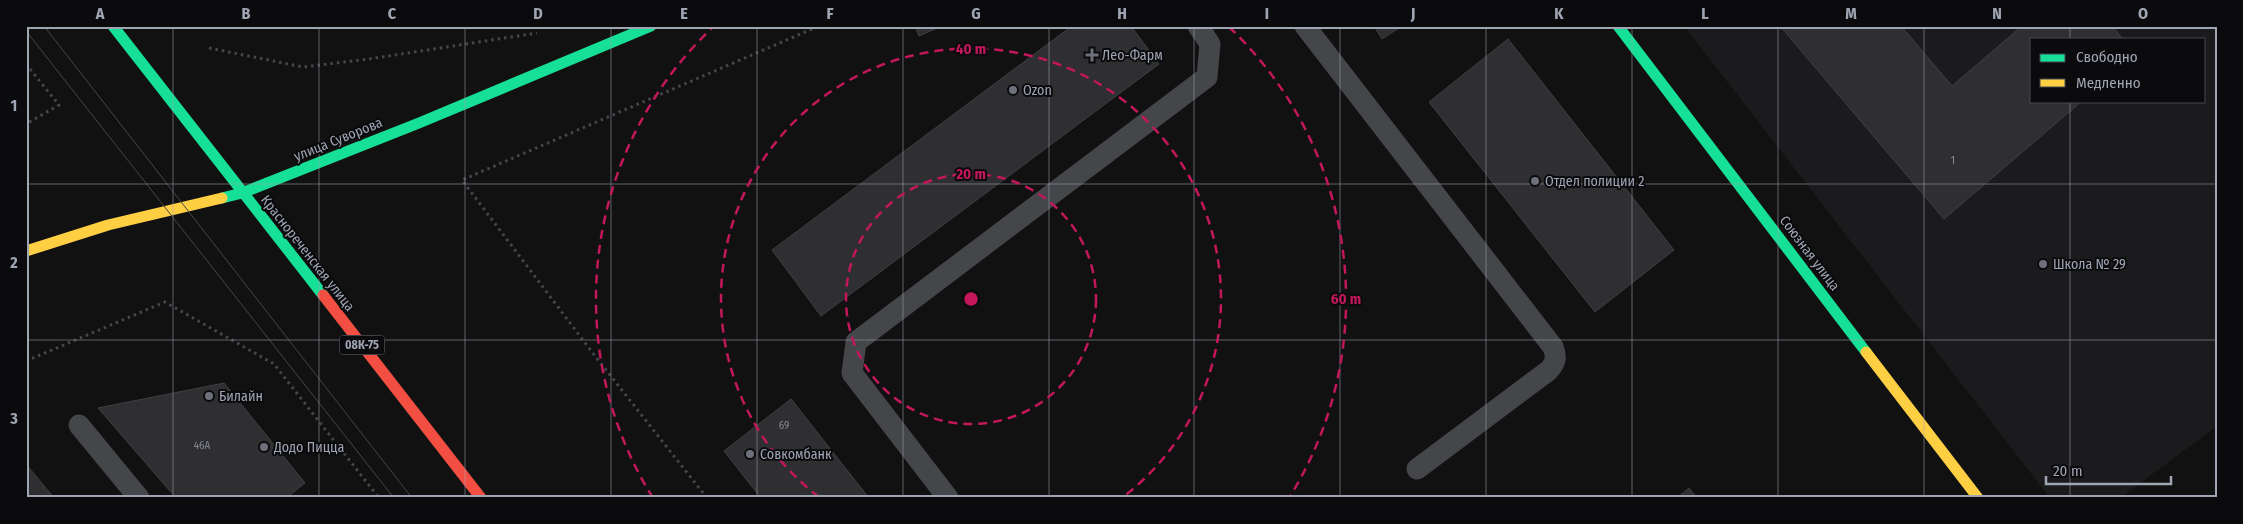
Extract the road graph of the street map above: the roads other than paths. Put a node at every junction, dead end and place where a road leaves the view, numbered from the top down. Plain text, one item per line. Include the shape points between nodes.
1 (113, 26) edge
2 (651, 26) edge
3 (1198, 26) edge
4 (1305, 26) edge
5 (1618, 26) edge
6 (242, 193) junction
7 (26, 251) edge
8 (79, 425) dead end
9 (1417, 470) dead end
10 (139, 498) edge
11 (481, 498) edge
12 (948, 498) edge
13 (1978, 498) edge

1 - 6 main road, Краснореченская улица / 08К-75
2 - 6 main road, улица Суворова
3 - 12 lane via 1210,44 1207,78 856,342 852,373
4 - 9 lane via 1556,354 1555,364 1548,371
5 - 13 main road, Союзная улица
6 - 7 main road, улица Суворова via 108,225
6 - 11 main road, Краснореченская улица / 08К-75
8 - 10 lane

